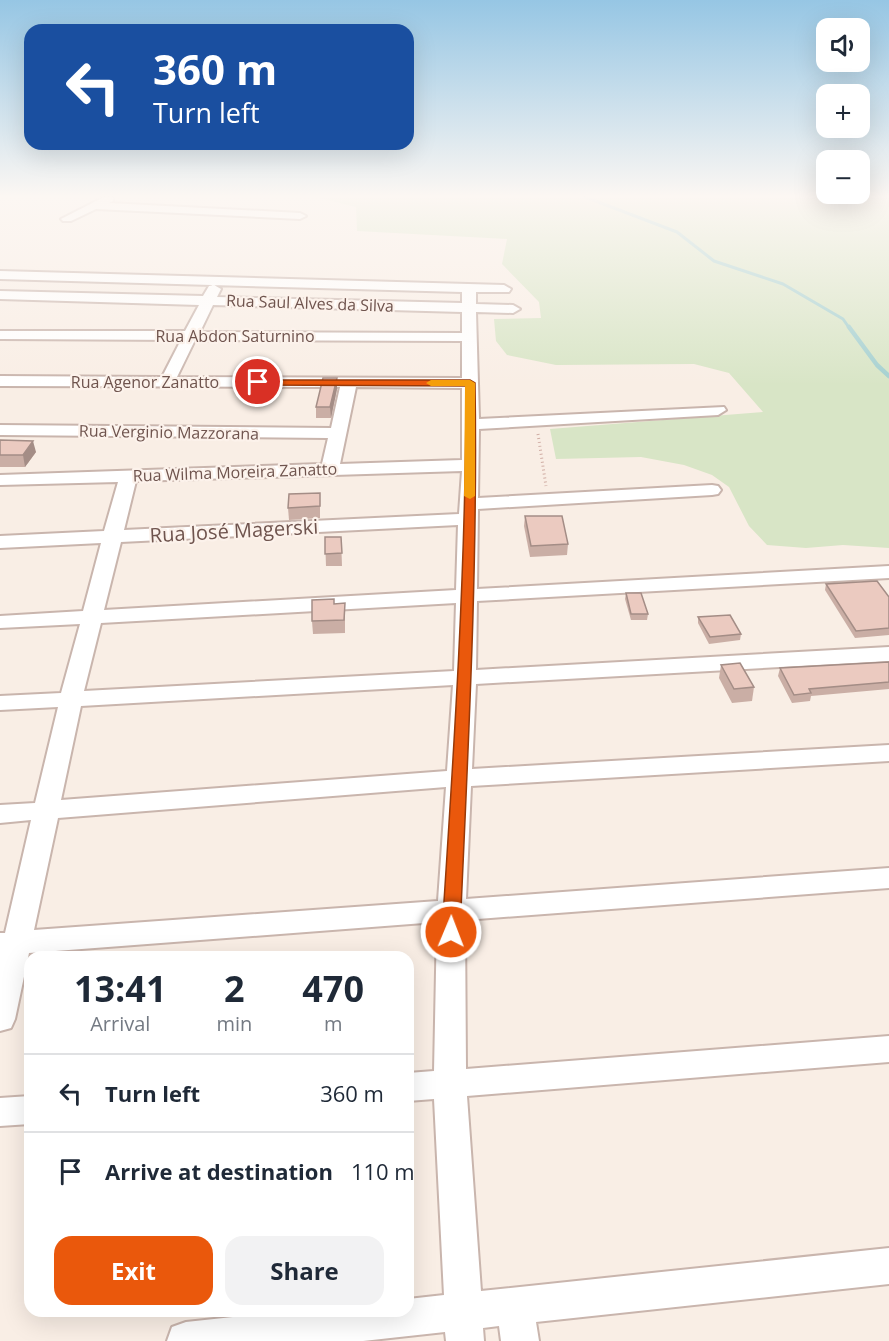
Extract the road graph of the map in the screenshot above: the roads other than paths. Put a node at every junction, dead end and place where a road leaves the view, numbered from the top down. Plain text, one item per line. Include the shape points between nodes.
1 (0, 275) edge
2 (218, 281) junction
3 (504, 289) dead end
4 (0, 295) edge
5 (470, 298) junction
6 (208, 301) junction
7 (513, 309) dead end
8 (0, 334) edge
9 (191, 335) junction
10 (470, 337) junction
11 (0, 381) edge
12 (167, 382) junction
13 (349, 383) junction
14 (470, 383) junction
15 (718, 410) dead end
16 (471, 424) junction
17 (0, 430) edge
18 (338, 433) junction
19 (471, 465) junction
20 (330, 469) junction
21 (128, 476) junction
22 (0, 480) edge
23 (712, 490) dead end
24 (468, 511) junction
25 (112, 537) junction
26 (0, 542) edge
27 (889, 572) edge
28 (466, 594) junction
29 (92, 617) junction
30 (0, 622) edge
31 (889, 654) edge
32 (465, 678) junction
33 (71, 699) junction
34 (0, 703) edge
35 (889, 753) edge
36 (460, 778) junction
37 (45, 811) junction
38 (0, 814) edge
39 (889, 878) edge
40 (451, 911) junction
41 (9, 943) edge
42 (0, 1019) edge
43 (889, 1049) edge
44 (450, 1084) junction
45 (414, 1087) edge
46 (24, 1110) edge
47 (0, 1112) edge
48 (889, 1266) edge
49 (517, 1324) edge
50 (464, 1327) edge
51 (186, 1341) edge

1 - 2 street
2 - 5 street
2 - 6 street
3 - 5 street
4 - 6 street, Rua Saul Alves da Silva
5 - 6 street, Rua Saul Alves da Silva
5 - 7 street, Rua Saul Alves da Silva
5 - 10 street
6 - 9 street
8 - 9 street, Rua Abdon Saturnino
9 - 10 street, Rua Abdon Saturnino
9 - 12 street
10 - 14 street
11 - 12 street, Rua Agenor Zanatto
12 - 13 street, Rua Agenor Zanatto
13 - 14 street, Rua Agenor Zanatto
13 - 18 street
14 - 16 street
15 - 16 street
16 - 19 street
17 - 18 street, Rua Verginio Mazzorana
18 - 20 street
19 - 20 street, Rua Wilma Moreira Zanatto
19 - 24 street
20 - 21 street, Rua Wilma Moreira Zanatto
21 - 22 street, Rua Wilma Moreira Zanatto
21 - 25 street
23 - 24 street, Rua José Magerski via 549,498
24 - 25 street, Rua José Magerski
24 - 28 street
25 - 26 street, Rua José Magerski
25 - 29 street
27 - 28 street
28 - 29 street
28 - 32 street
29 - 30 street
29 - 33 street
31 - 32 street
32 - 33 street
32 - 36 street
33 - 34 street
33 - 37 street
35 - 36 street
36 - 37 street
36 - 40 street
37 - 38 street
37 - 41 street
39 - 40 street
40 - 41 street
40 - 44 street
41 - 42 street
43 - 44 street
44 - 45 street
44 - 50 street
46 - 47 street
48 - 49 street
49 - 50 street
50 - 51 street

